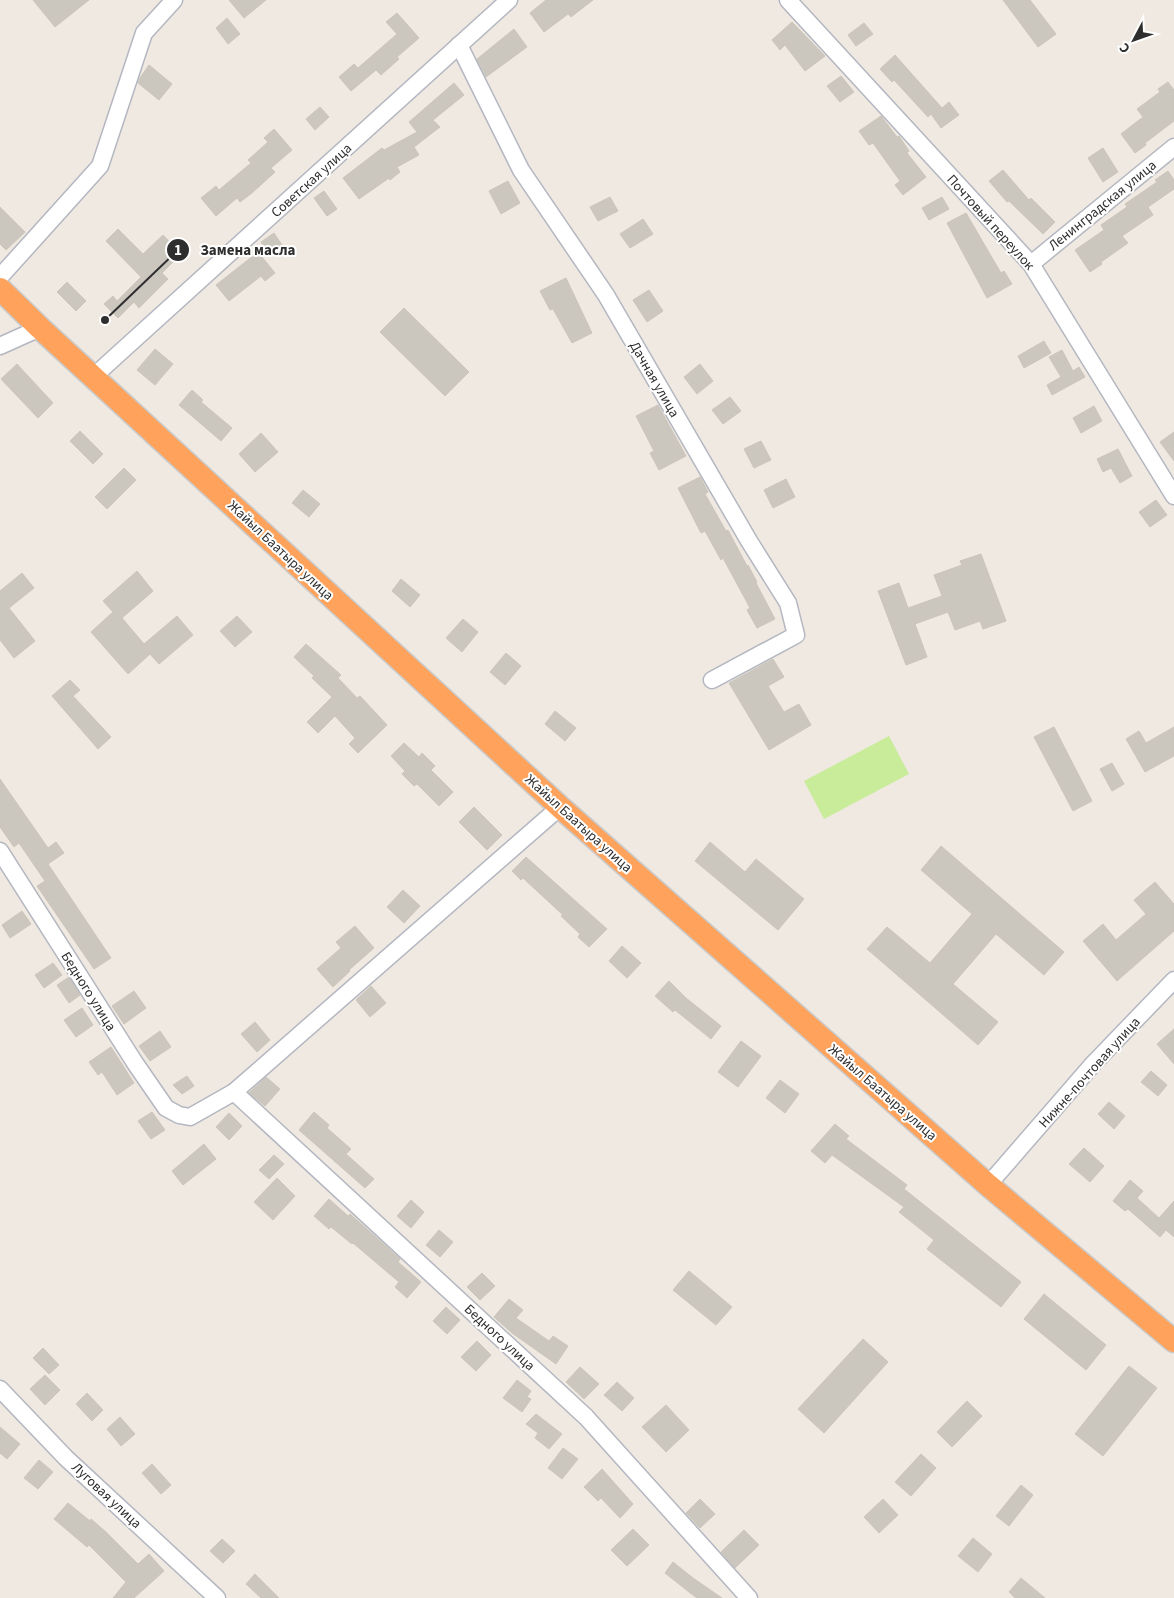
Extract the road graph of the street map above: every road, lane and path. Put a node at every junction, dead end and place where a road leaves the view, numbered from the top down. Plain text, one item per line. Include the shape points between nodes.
1 (174, 0) edge
2 (509, 0) edge
3 (788, 0) edge
4 (459, 45) junction
5 (1174, 147) edge
6 (1030, 264) junction
7 (0, 277) edge
8 (0, 289) edge
9 (40, 328) junction
10 (0, 346) edge
11 (93, 377) junction
12 (1172, 488) edge
13 (712, 680) dead end
14 (560, 807) junction
15 (0, 851) edge
16 (1174, 980) edge
17 (234, 1092) junction
18 (988, 1185) junction
19 (1174, 1340) edge
20 (0, 1389) edge
21 (217, 1598) edge
22 (749, 1598) edge

1 - 7 street via 144,33 100,166
2 - 4 street, Советская улица
3 - 6 street, Почтовый переулок
4 - 11 street, Советская улица
4 - 13 street, Дачная улица via 521,170 606,295 788,603 796,635
5 - 6 street, Ленинградская улица
6 - 12 street, Почтовый переулок
8 - 9 highway, Жайыл Баатыра улица
9 - 10 street
9 - 11 highway, Жайыл Баатыра улица
11 - 14 highway, Жайыл Баатыра улица
14 - 17 street
14 - 18 highway, Жайыл Баатыра улица
15 - 17 street, Бедного улица via 166,1108 190,1117
16 - 18 street, Нижне-почтовая улица via 1093,1064
17 - 22 street, Бедного улица via 586,1417
18 - 19 highway, Жайыл Баатыра улица
20 - 21 street, Луговая улица via 66,1458

